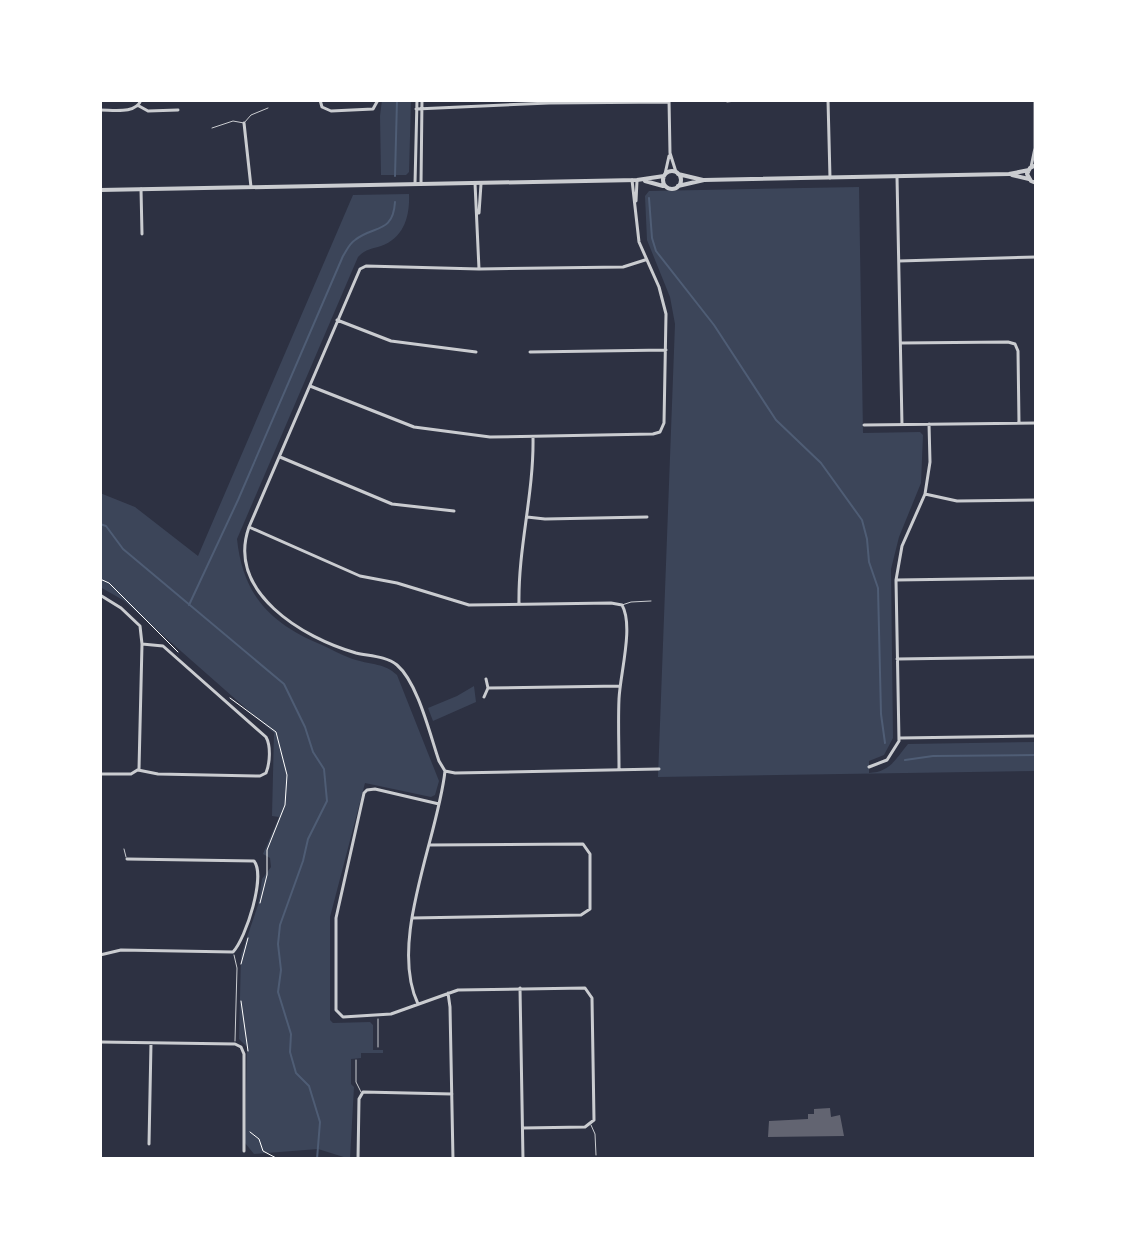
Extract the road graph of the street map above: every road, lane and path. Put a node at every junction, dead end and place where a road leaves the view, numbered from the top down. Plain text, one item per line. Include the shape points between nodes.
1 (141, 100) edge
2 (320, 100) edge
3 (378, 100) edge
4 (419, 100) edge
5 (744, 100) edge
6 (828, 100) edge
7 (1035, 100) edge
8 (669, 101) edge
9 (727, 102) edge
10 (139, 106) junction
11 (268, 108) dead end
12 (418, 109) junction
13 (100, 110) edge
14 (178, 110) dead end
15 (244, 123) junction
16 (212, 128) dead end
17 (1036, 149) edge
18 (670, 153) junction
19 (1032, 167) edge
20 (677, 173) junction
21 (1009, 174) junction
22 (664, 175) junction
23 (897, 177) junction
24 (830, 178) junction
25 (1029, 179) junction
26 (638, 180) junction
27 (704, 180) junction
28 (475, 183) junction
29 (481, 183) junction
30 (1036, 183) edge
31 (418, 184) junction
32 (678, 186) junction
33 (251, 187) junction
34 (141, 189) junction
35 (669, 189) junction
36 (100, 190) edge
37 (478, 220) junction
38 (142, 234) dead end
39 (1036, 257) edge
40 (645, 260) junction
41 (899, 261) junction
42 (479, 269) junction
43 (337, 320) junction
44 (901, 343) junction
45 (667, 350) junction
46 (476, 352) dead end
47 (530, 352) dead end
48 (310, 386) junction
49 (1019, 423) junction
50 (1036, 423) edge
51 (929, 424) junction
52 (864, 425) dead end
53 (902, 425) junction
54 (533, 436) junction
55 (279, 456) junction
56 (925, 494) junction
57 (1036, 500) edge
58 (454, 511) dead end
59 (527, 517) junction
60 (647, 517) dead end
61 (249, 527) junction
62 (1036, 578) edge
63 (100, 579) edge
64 (896, 580) junction
65 (100, 595) edge
66 (651, 601) dead end
67 (519, 604) junction
68 (622, 605) junction
69 (142, 644) junction
70 (182, 655) dead end
71 (1036, 657) edge
72 (897, 659) junction
73 (486, 679) dead end
74 (620, 686) junction
75 (488, 688) junction
76 (229, 697) dead end
77 (484, 697) dead end
78 (1036, 736) edge
79 (899, 738) junction
80 (869, 767) dead end
81 (659, 769) dead end
82 (138, 770) junction
83 (619, 770) junction
84 (445, 771) junction
85 (100, 774) edge
86 (439, 804) junction
87 (429, 845) junction
88 (124, 849) dead end
89 (126, 861) joint
90 (257, 911) dead end
91 (412, 918) junction
92 (248, 937) dead end
93 (233, 952) junction
94 (100, 955) edge
95 (242, 955) dead end
96 (520, 988) junction
97 (448, 993) junction
98 (418, 1004) junction
99 (378, 1016) junction
100 (100, 1042) edge
101 (151, 1043) junction
102 (235, 1044) junction
103 (378, 1047) dead end
104 (356, 1060) dead end
105 (362, 1093) junction
106 (452, 1094) junction
107 (591, 1125) junction
108 (523, 1128) junction
109 (150, 1144) joint
110 (142, 1146) dead end
111 (263, 1151) dead end
112 (243, 1152) dead end
113 (596, 1155) dead end
114 (278, 1159) edge
115 (358, 1159) edge
116 (453, 1159) edge
117 (523, 1159) edge

1 - 10 street
2 - 3 street via 325,109 344,111 373,109
4 - 12 street
5 - 9 lane
6 - 24 street
7 - 17 street
8 - 12 street
8 - 18 street
10 - 13 street
10 - 14 street via 148,111
11 - 15 lane
12 - 31 street
15 - 16 lane
15 - 33 street
17 - 19 street
18 - 20 street
18 - 22 street
19 - 21 street
19 - 25 street
20 - 22 street
20 - 27 street
20 - 32 street
21 - 23 street
21 - 25 street
22 - 26 street
22 - 35 street
23 - 24 street
23 - 41 street
24 - 27 street
25 - 30 street
26 - 29 street
26 - 35 street
26 - 40 street via 637,235
27 - 32 street
28 - 29 street
28 - 31 street
28 - 37 street
29 - 37 street
31 - 33 street
32 - 35 street
33 - 34 street
34 - 36 street
34 - 38 street
37 - 42 street
39 - 41 street
40 - 42 street via 623,267
40 - 45 street via 664,302
41 - 44 street
42 - 43 street via 362,267
43 - 46 street via 391,341
43 - 48 street
44 - 49 street via 1015,344
44 - 53 street
45 - 47 street
45 - 54 street via 660,432
48 - 54 street via 414,427 490,437
48 - 55 street
49 - 50 street
49 - 51 street
51 - 53 street
51 - 56 street
52 - 53 street
54 - 59 street
55 - 58 street via 392,504
55 - 61 street
56 - 57 street via 957,501
56 - 64 street via 902,546
59 - 60 street
59 - 67 street
61 - 67 street via 360,576 469,605
61 - 84 street via 244,549 248,570 272,609 290,623 354,652 396,664 409,682
62 - 64 street
63 - 70 path
64 - 72 street
65 - 69 street via 139,625
66 - 68 lane
67 - 68 street
68 - 74 street via 626,643
69 - 82 street
69 - 82 street via 163,646 266,737 269,746 268,767 260,776
71 - 72 street
72 - 79 street
73 - 75 street
74 - 75 street
74 - 83 street
75 - 77 street
76 - 90 path via 276,732 287,775 285,805 267,850 267,875
78 - 79 street
79 - 80 street via 887,760
81 - 83 street
82 - 85 street
83 - 84 street
84 - 86 street
86 - 87 street
86 - 99 street via 375,789 364,793 336,918 336,1006 343,1017
87 - 91 street
87 - 91 street via 583,844 590,854 590,909 581,915
88 - 89 lane
89 - 93 street via 254,861 258,869 253,907
91 - 98 street via 411,981
92 - 95 path
93 - 94 street via 121,950
93 - 102 lane
96 - 97 street
96 - 107 street via 589,990
96 - 108 street
97 - 98 street
97 - 106 street
98 - 99 street
99 - 103 lane
100 - 101 street
101 - 102 street
101 - 109 street
102 - 112 street via 244,1055
104 - 105 lane
105 - 106 street
105 - 115 street
106 - 116 street
107 - 108 street
107 - 113 lane
108 - 117 street
109 - 110 lane
111 - 114 path

